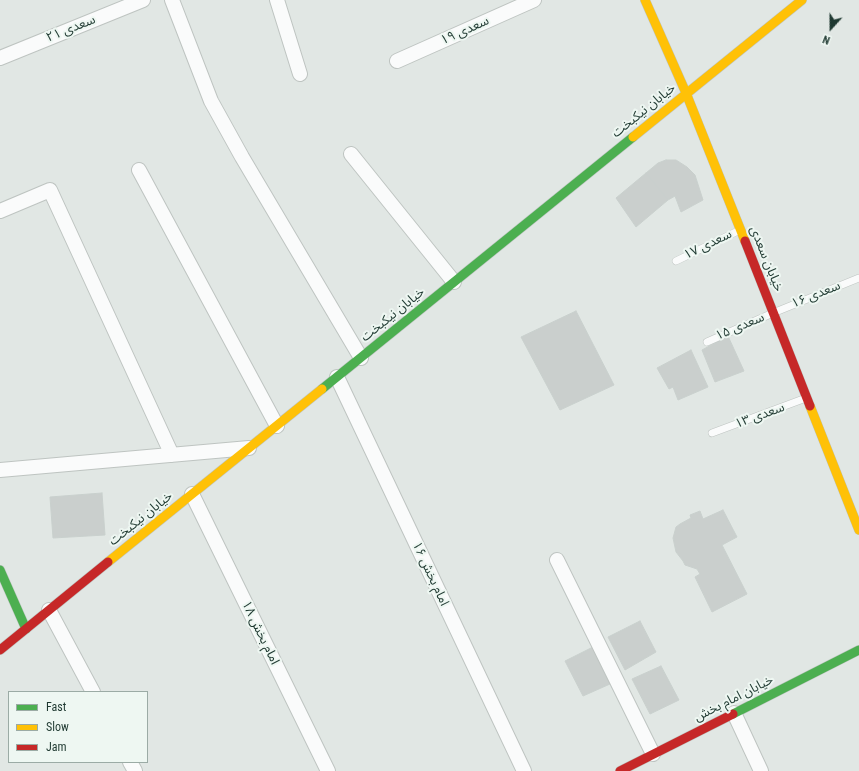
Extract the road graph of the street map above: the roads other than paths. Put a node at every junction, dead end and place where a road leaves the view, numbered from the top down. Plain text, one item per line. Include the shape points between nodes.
1 (143, 0) edge
2 (172, 0) edge
3 (277, 0) edge
4 (534, 0) edge
5 (645, 0) edge
6 (802, 0) edge
7 (0, 58) edge
8 (397, 62) dead end
9 (300, 74) dead end
10 (686, 93) junction
11 (351, 154) dead end
12 (139, 170) dead end
13 (0, 211) edge
14 (740, 230) junction
15 (676, 261) dead end
16 (859, 278) edge
17 (454, 282) junction
18 (773, 313) junction
19 (707, 342) dead end
20 (361, 358) junction
21 (337, 377) junction
22 (807, 398) junction
23 (277, 426) junction
24 (712, 433) dead end
25 (249, 448) junction
26 (172, 455) junction
27 (0, 470) edge
28 (192, 494) junction
29 (859, 530) edge
30 (557, 560) dead end
31 (0, 570) edge
32 (49, 610) junction
33 (26, 629) junction
34 (0, 650) edge
35 (859, 650) edge
36 (92, 691) edge
37 (734, 713) junction
38 (653, 754) junction
39 (328, 771) edge
40 (524, 771) edge
41 (620, 771) edge
42 (762, 771) edge

1 - 7 street, سعدی ۲۱
2 - 20 street via 211,101
3 - 9 street
4 - 8 street, سعدی ۱۹
5 - 10 street, خیابان سعدی
6 - 10 street, خیابان نیکبخت
10 - 14 street, خیابان سعدی
10 - 17 street, خیابان نیکبخت
11 - 17 street
12 - 23 street
13 - 26 street via 50,190
14 - 15 lane, سعدی ۱۷
14 - 18 street, خیابان سعدی
16 - 18 lane, سعدی ۱۶
17 - 20 street, خیابان نیکبخت
18 - 19 lane, سعدی ۱۵
18 - 22 street, خیابان سعدی
20 - 21 street, خیابان نیکبخت
21 - 23 street, خیابان نیکبخت
21 - 40 street, امام بخش ۱۶
22 - 24 lane, سعدی ۱۳
22 - 29 street, خیابان سعدی
23 - 25 street, خیابان نیکبخت
25 - 26 street
25 - 28 street, خیابان نیکبخت
26 - 27 street
28 - 32 street, خیابان نیکبخت
28 - 39 street, امام بخش ۱۸
30 - 38 street
31 - 33 street
32 - 33 street, خیابان نیکبخت
32 - 36 street
33 - 34 street, خیابان نیکبخت
35 - 37 street, خیابان امام بخش
37 - 38 street, خیابان امام بخش
37 - 42 street
38 - 41 street, خیابان امام بخش

